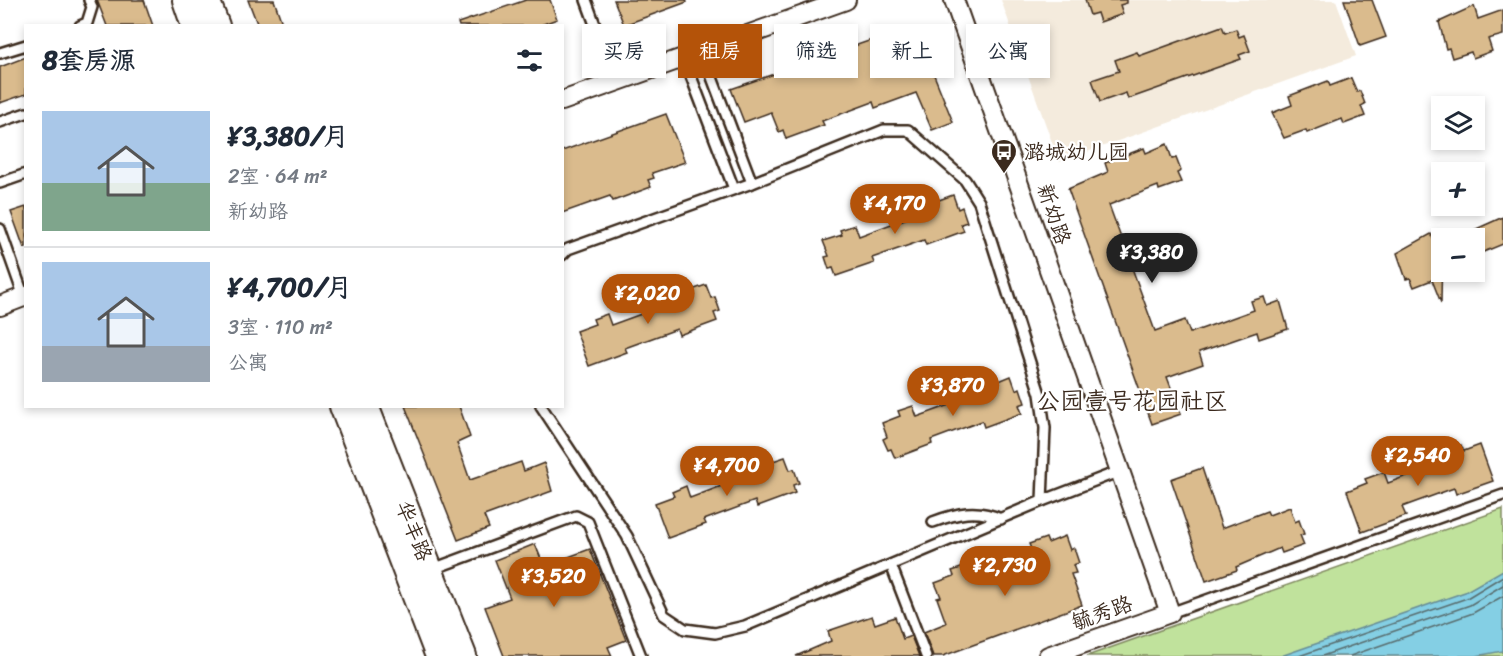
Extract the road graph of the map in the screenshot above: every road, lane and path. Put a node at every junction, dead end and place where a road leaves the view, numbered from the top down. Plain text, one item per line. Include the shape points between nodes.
1 (89, 0) edge
2 (186, 0) edge
3 (206, 0) edge
4 (586, 0) edge
5 (846, 0) edge
6 (954, 0) edge
7 (85, 24) edge
8 (194, 24) edge
9 (215, 24) edge
10 (762, 30) edge
11 (24, 46) edge
12 (0, 53) edge
13 (678, 60) edge
14 (692, 78) edge
15 (712, 78) edge
16 (616, 82) junction
17 (564, 100) edge
18 (24, 114) edge
19 (0, 122) edge
20 (24, 175) edge
21 (0, 183) edge
22 (752, 183) junction
23 (734, 189) junction
24 (0, 229) edge
25 (564, 253) edge
26 (24, 294) edge
27 (24, 297) edge
28 (0, 306) edge
29 (344, 408) edge
30 (365, 408) edge
31 (542, 408) edge
32 (1120, 471) junction
33 (1503, 495) edge
34 (1042, 501) junction
35 (1001, 519) junction
36 (933, 522) dead end
37 (891, 565) junction
38 (429, 571) junction
39 (1170, 613) junction
40 (439, 656) edge
41 (463, 656) edge
42 (641, 656) edge
43 (926, 656) edge
44 (1048, 656) edge

1 - 7 lane via 92,7
2 - 8 street
3 - 9 street
4 - 16 lane
5 - 10 street
6 - 32 street, 新幼路
11 - 12 lane
13 - 16 street
14 - 23 lane
15 - 22 lane
16 - 17 street
18 - 19 lane
20 - 21 lane
22 - 23 lane
22 - 34 lane via 884,130 908,130 965,180 979,202 1040,393 1046,428
23 - 25 lane
24 - 26 lane
27 - 28 street
29 - 40 street, 华丰路
30 - 38 street, 华丰路
31 - 37 lane via 627,536 664,615 685,629 715,633 745,626
32 - 34 lane
32 - 39 street, 新幼路
33 - 39 lane
34 - 35 lane
35 - 36 lane via 986,512 967,512
35 - 37 lane
37 - 43 lane
38 - 41 street, 华丰路
38 - 42 lane via 576,516 588,522
39 - 44 street, 毓秀路

